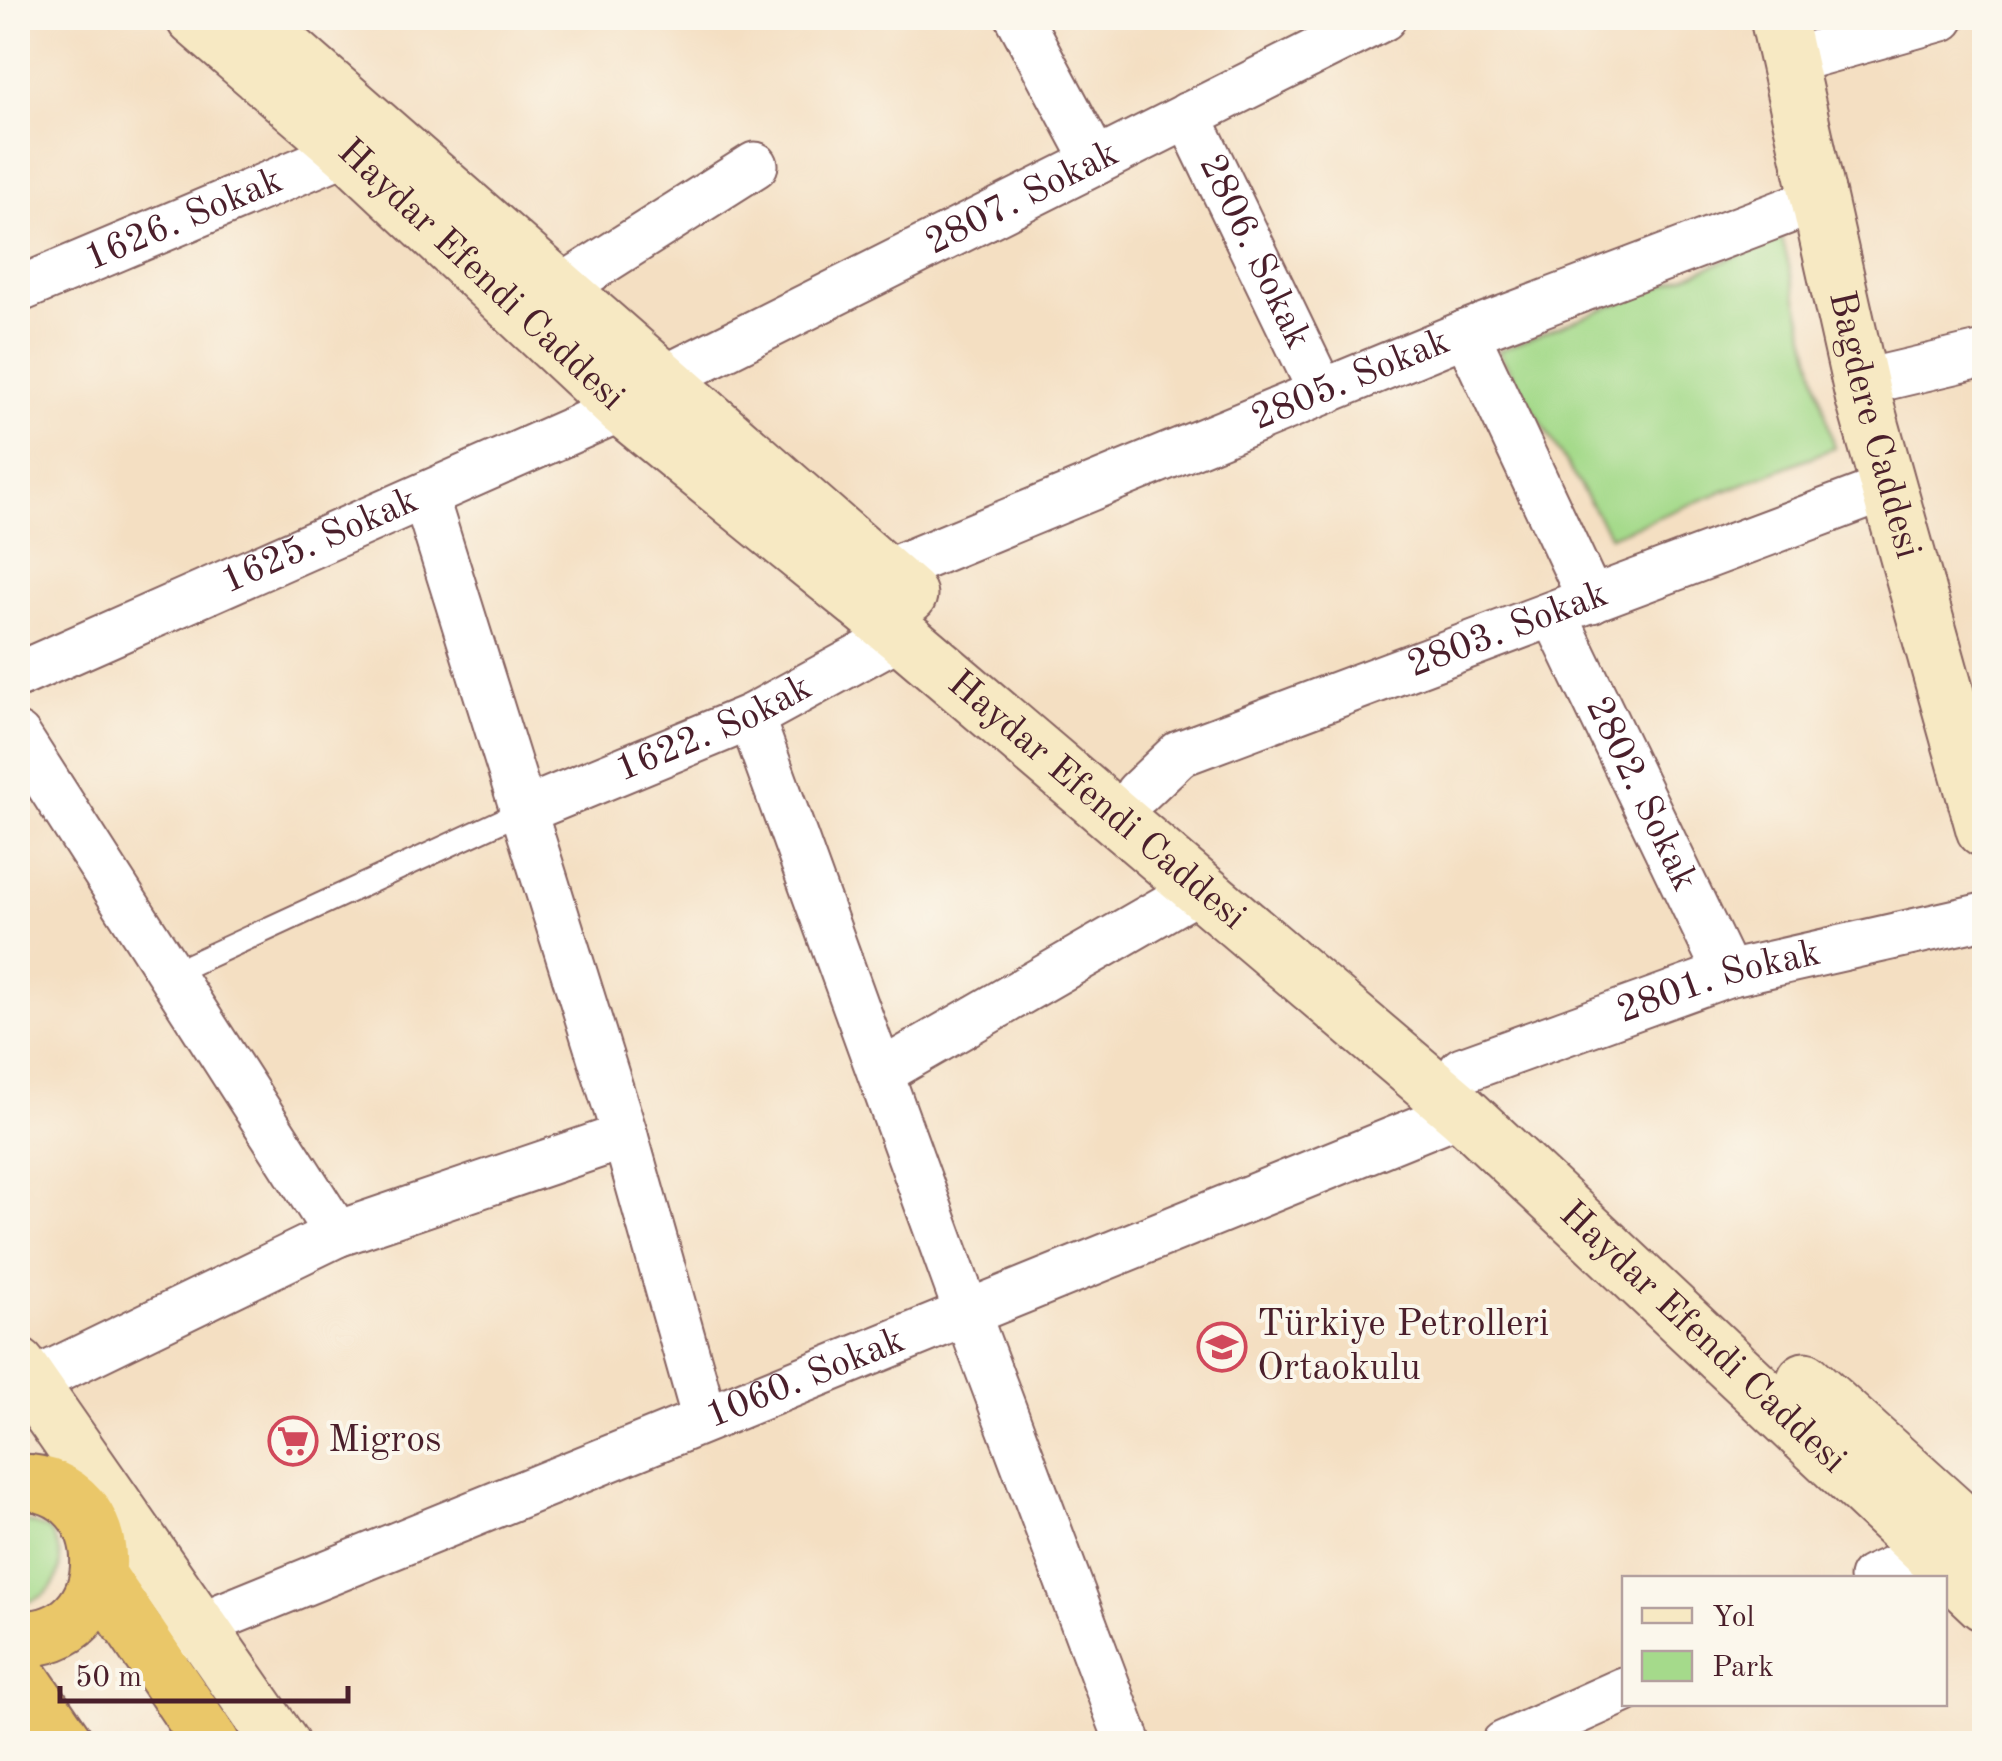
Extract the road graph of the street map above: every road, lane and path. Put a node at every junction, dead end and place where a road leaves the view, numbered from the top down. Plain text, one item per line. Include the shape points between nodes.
1 (194, 18) edge
2 (250, 18) edge
3 (1019, 18) edge
4 (1942, 18) edge
5 (1357, 23) edge
6 (1783, 39) edge
7 (1188, 115) junction
8 (348, 151) junction
9 (1096, 162) junction
10 (756, 165) dead end
11 (1820, 198) junction
12 (561, 288) junction
13 (18, 290) edge
14 (1466, 333) junction
15 (1984, 354) edge
16 (1861, 383) junction
17 (1321, 392) junction
18 (642, 393) junction
19 (1890, 486) junction
20 (425, 496) junction
21 (884, 573) junction
22 (1573, 607) junction
23 (902, 634) junction
24 (18, 675) edge
25 (752, 717) junction
26 (18, 736) edge
27 (1138, 793) junction
28 (521, 812) junction
29 (1984, 829) edge
30 (1201, 888) junction
31 (1984, 916) edge
32 (170, 974) junction
33 (1728, 974) junction
34 (882, 1072) junction
35 (1462, 1091) junction
36 (626, 1136) junction
37 (337, 1234) junction
38 (966, 1310) junction
39 (24, 1374) edge
40 (705, 1419) junction
41 (23, 1475) edge
42 (1959, 1546) edge
43 (1877, 1576) edge
44 (99, 1577) junction
45 (1984, 1603) edge
46 (200, 1624) junction
47 (18, 1638) edge
48 (150, 1652) junction
49 (18, 1674) edge
50 (1622, 1691) edge
51 (66, 1744) edge
52 (212, 1744) edge
53 (281, 1744) edge
54 (1129, 1744) edge
55 (1504, 1744) edge

1 - 8 main road, Haydar Efendi Caddesi
2 - 12 main road, Haydar Efendi Caddesi
3 - 9 street
4 - 6 street
5 - 7 street, 2807. Sokak
6 - 11 main road, Bagdere Caddesi
7 - 9 street, 2807. Sokak
7 - 17 street, 2806. Sokak
8 - 13 street, 1626. Sokak
8 - 18 main road, Haydar Efendi Caddesi
9 - 18 street, 2807. Sokak
10 - 12 street
11 - 14 street, 2805. Sokak
11 - 16 main road, Bagdere Caddesi
12 - 18 main road, Haydar Efendi Caddesi
14 - 17 street, 2805. Sokak
14 - 22 street, 2802. Sokak
15 - 16 street
16 - 19 main road, Bagdere Caddesi
17 - 21 street, 2805. Sokak
18 - 20 street, 1625. Sokak
18 - 21 main road, Haydar Efendi Caddesi
18 - 23 main road, Haydar Efendi Caddesi
19 - 22 street, 2803. Sokak
19 - 29 main road, Bagdere Caddesi
20 - 24 street, 1625. Sokak
20 - 28 street
21 - 27 main road, Haydar Efendi Caddesi
22 - 27 street, 2803. Sokak via 1179,754
22 - 33 street, 2802. Sokak
23 - 25 street, 1622. Sokak
23 - 30 main road, Haydar Efendi Caddesi
25 - 28 street, 1622. Sokak
25 - 34 street
26 - 32 street
27 - 35 main road, Haydar Efendi Caddesi
28 - 32 lane
28 - 36 street
30 - 34 street
30 - 35 main road, Haydar Efendi Caddesi
31 - 33 street, 2801. Sokak
32 - 37 street
33 - 35 street, 2801. Sokak
34 - 38 street
35 - 38 street, 1060. Sokak
35 - 42 main road, Haydar Efendi Caddesi
36 - 37 street
36 - 40 street
37 - 39 street
38 - 40 street, 1060. Sokak
38 - 54 street
39 - 46 main road
40 - 46 street, 1060. Sokak
41 - 44 highway via 64,1493 87,1515 99,1545
42 - 43 street
42 - 45 main road, Haydar Efendi Caddesi
44 - 47 highway via 86,1605 64,1626
44 - 48 highway
46 - 48 street, 1060. Sokak
46 - 53 main road
48 - 52 highway
49 - 51 highway
50 - 55 street

